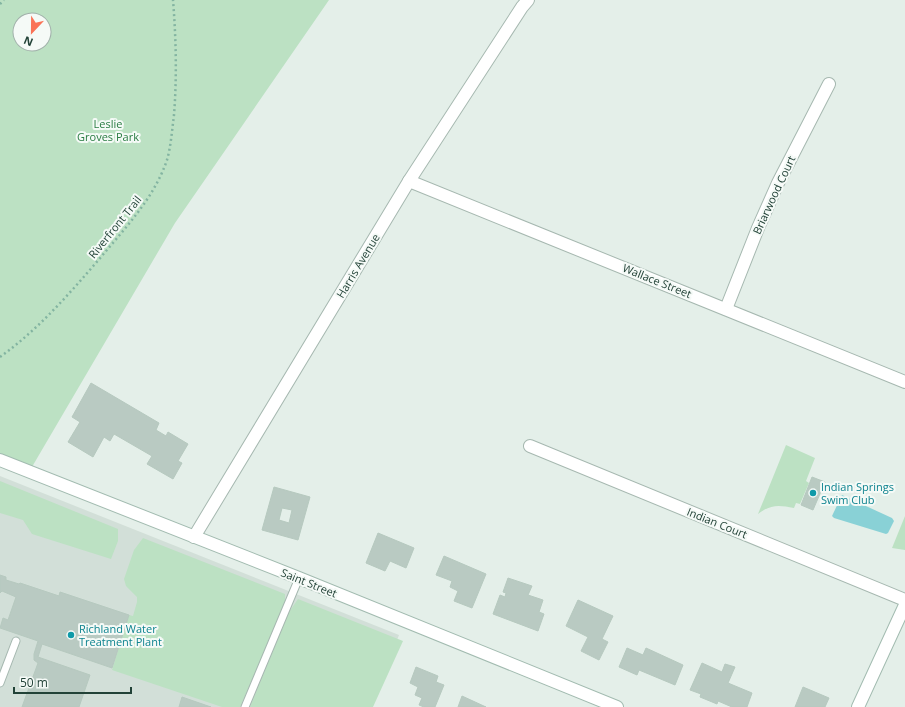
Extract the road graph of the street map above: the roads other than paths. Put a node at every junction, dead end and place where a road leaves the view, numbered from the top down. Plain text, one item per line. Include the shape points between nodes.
1 (528, 0) edge
2 (829, 84) dead end
3 (409, 181) junction
4 (726, 309) junction
5 (905, 382) edge
6 (530, 446) dead end
7 (0, 460) edge
8 (194, 538) junction
9 (299, 578) junction
10 (905, 600) edge
11 (905, 605) edge
12 (16, 641) dead end
13 (0, 683) edge
14 (245, 707) edge
15 (617, 707) edge
16 (858, 707) edge

1 - 3 street, Harris Avenue
2 - 4 street, Briarwood Court via 778,183
3 - 4 street, Wallace Street
3 - 8 street, Harris Avenue
4 - 5 street, Wallace Street
6 - 10 street, Indian Court
7 - 8 street, Saint Street
8 - 9 street, Saint Street
9 - 14 lane
9 - 15 street, Saint Street
11 - 16 street
12 - 13 lane

